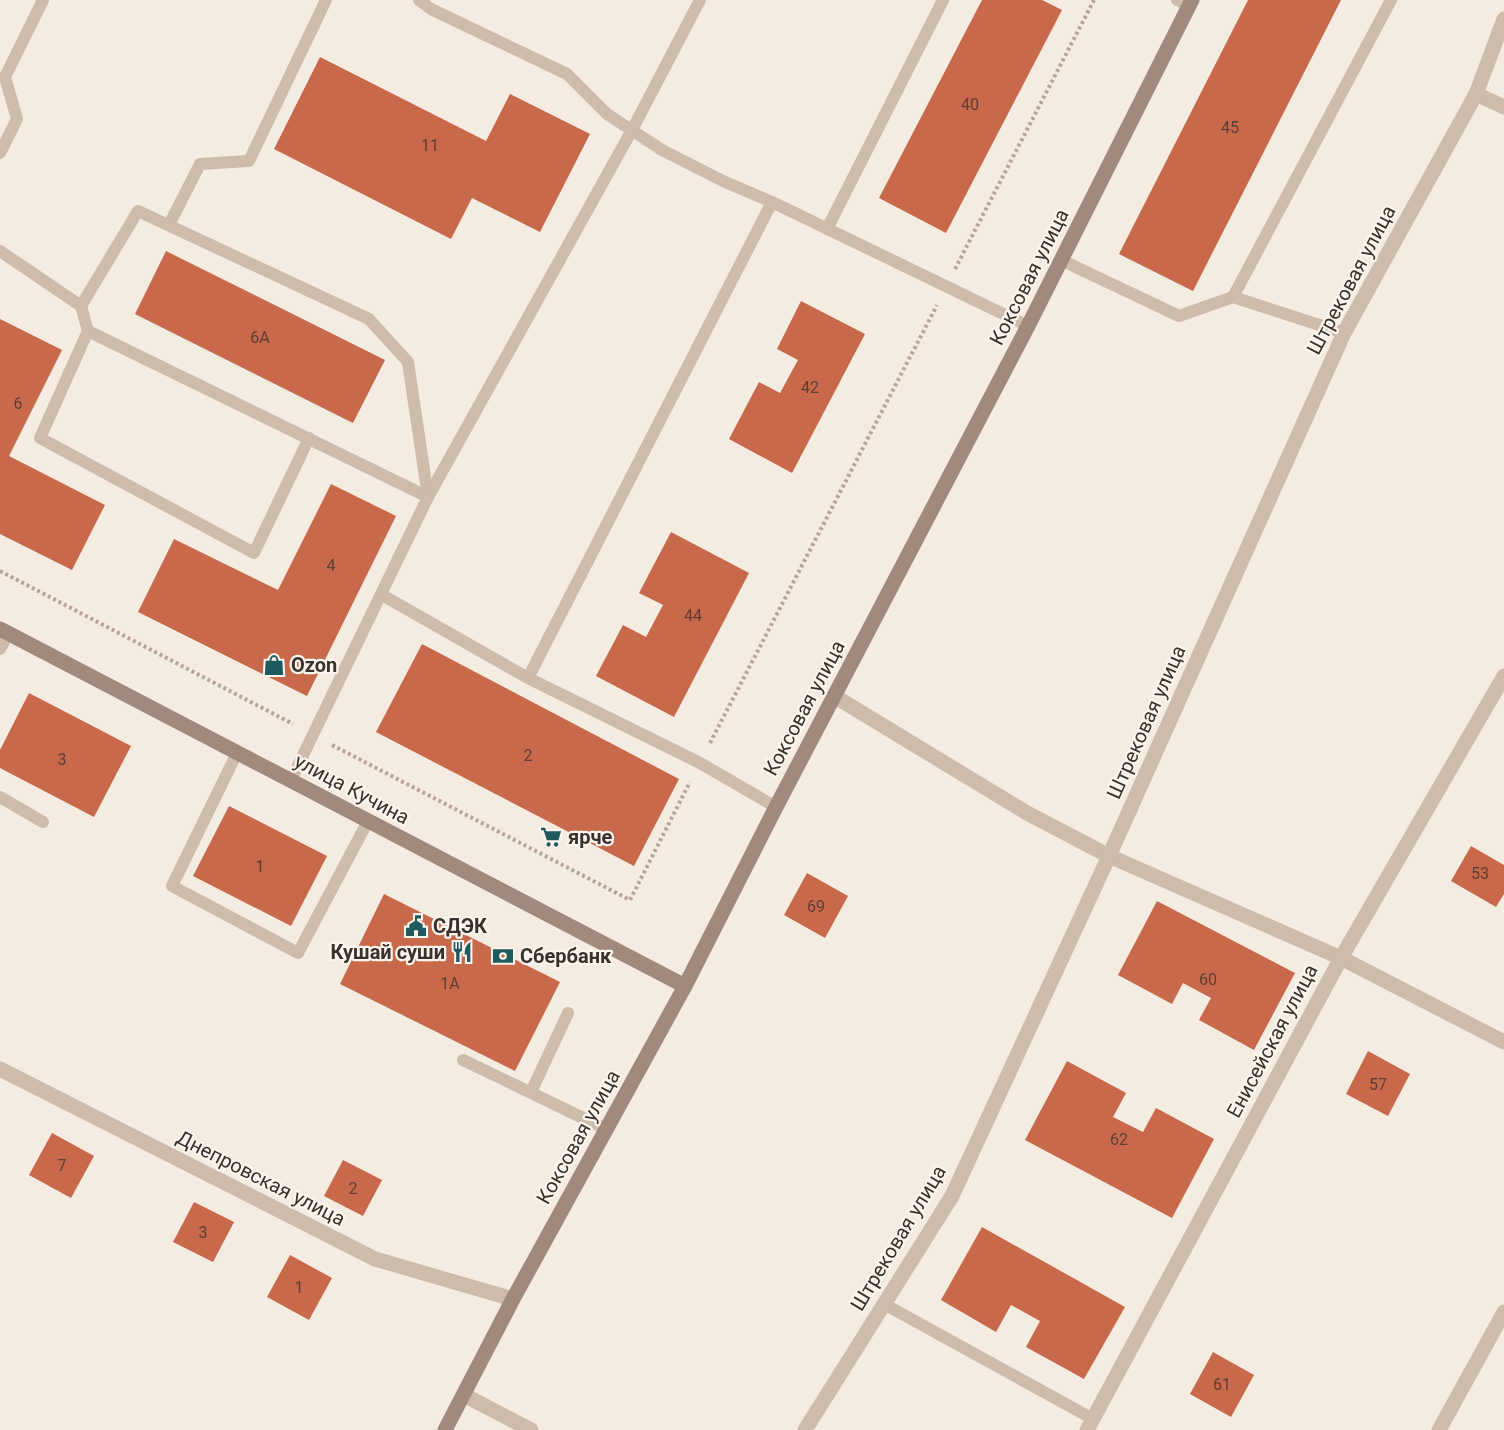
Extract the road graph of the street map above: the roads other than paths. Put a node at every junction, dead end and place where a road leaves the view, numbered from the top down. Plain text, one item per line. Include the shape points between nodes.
1 (43, 0) edge
2 (326, 0) edge
3 (419, 0) edge
4 (700, 0) edge
5 (943, 0) edge
6 (1391, 0) edge
7 (1186, 2) edge
8 (1504, 19) edge
9 (3, 76) edge
10 (1476, 94) junction
11 (1504, 107) edge
12 (632, 130) junction
13 (0, 153) edge
14 (772, 202) junction
15 (169, 225) junction
16 (827, 230) junction
17 (0, 251) edge
18 (1061, 260) junction
19 (1233, 297) junction
20 (81, 306) junction
21 (1028, 326) junction
22 (88, 331) junction
23 (1344, 333) junction
24 (309, 438) junction
25 (428, 497) junction
26 (382, 595) junction
27 (4, 631) edge
28 (0, 649) edge
29 (1504, 676) edge
30 (528, 678) junction
31 (834, 696) junction
32 (237, 753) junction
33 (291, 780) junction
34 (0, 797) edge
35 (776, 807) junction
36 (368, 821) junction
37 (44, 822) dead end
38 (1109, 856) junction
39 (1341, 958) junction
40 (685, 986) junction
41 (567, 1013) dead end
42 (1504, 1042) edge
43 (463, 1060) dead end
44 (0, 1069) edge
45 (531, 1092) junction
46 (606, 1129) junction
47 (513, 1299) junction
48 (884, 1304) junction
49 (1504, 1312) edge
50 (464, 1395) junction
51 (1090, 1424) edge
52 (445, 1430) edge
53 (531, 1430) edge
54 (805, 1430) edge
55 (1439, 1430) edge

1 - 9 lane
2 - 15 lane via 249,161 200,164
3 - 12 lane via 567,74 607,114
4 - 12 lane
5 - 16 lane
6 - 19 lane
7 - 18 main road, Коксовая улица
8 - 10 street, Штрековая улица
9 - 13 lane via 17,119
10 - 11 street
10 - 23 street, Штрековая улица
12 - 14 lane via 724,182
12 - 25 lane
14 - 16 lane
14 - 30 lane
15 - 20 lane via 138,211
15 - 25 lane via 369,319 408,362
16 - 21 lane
17 - 20 lane
18 - 19 lane via 1179,316
18 - 21 main road, Коксовая улица
19 - 23 lane
20 - 22 lane
21 - 31 main road, Коксовая улица
22 - 24 lane
22 - 24 lane via 40,438 254,553
23 - 38 street, Штрековая улица
24 - 25 lane
25 - 26 lane
26 - 30 lane
26 - 33 lane
27 - 28 lane
27 - 32 main road, улица Кучина
29 - 39 street, Енисейская улица
30 - 35 lane via 700,763
31 - 35 main road, Коксовая улица
31 - 38 street via 1027,813
32 - 33 main road, улица Кучина
32 - 36 lane via 172,886 298,953
33 - 36 main road, улица Кучина
34 - 37 lane
35 - 40 main road, Коксовая улица
36 - 40 main road, улица Кучина
38 - 39 street
38 - 48 street, Штрековая улица via 952,1196
39 - 42 street
39 - 51 street, Енисейская улица
40 - 46 main road, Коксовая улица
41 - 45 lane
43 - 45 lane
44 - 47 street, Днепровская улица via 375,1259
45 - 46 lane
46 - 47 main road, Коксовая улица
47 - 50 main road, Коксовая улица
48 - 51 lane
48 - 54 street, Штрековая улица
49 - 55 street
50 - 52 main road, Коксовая улица
50 - 53 street

